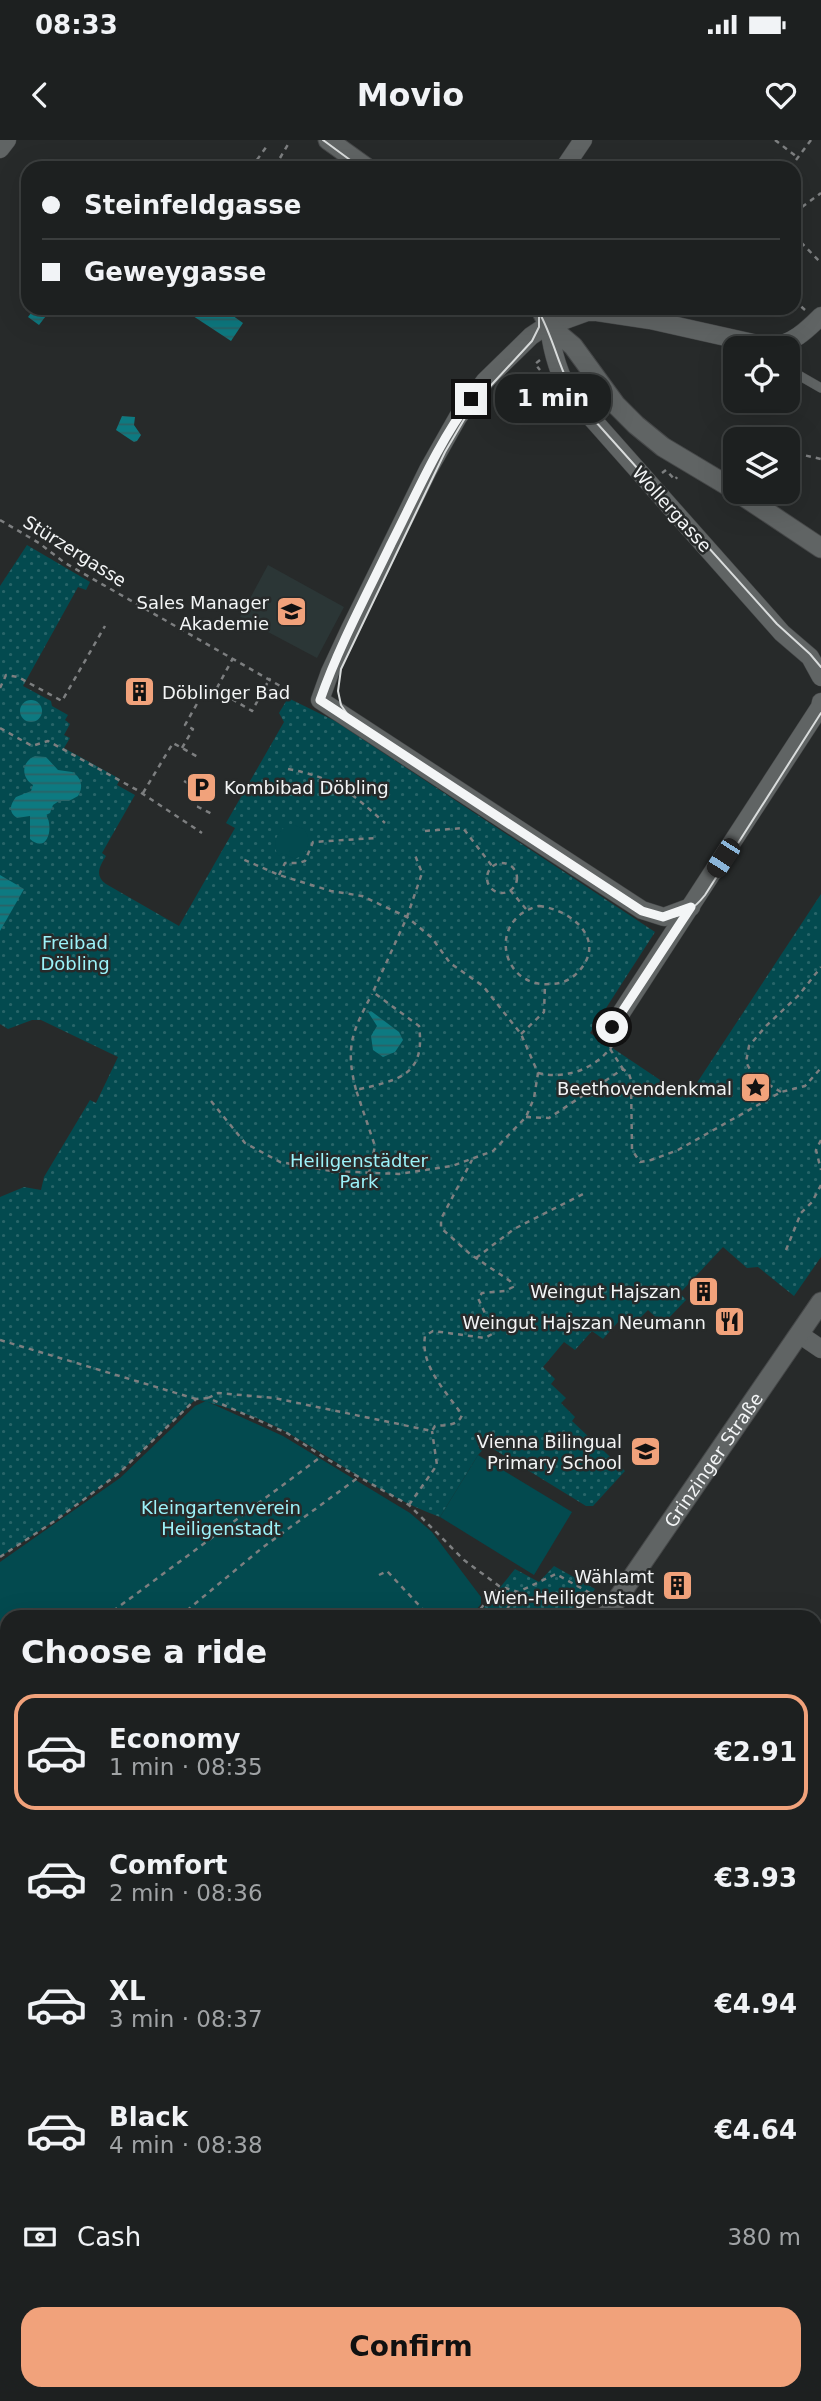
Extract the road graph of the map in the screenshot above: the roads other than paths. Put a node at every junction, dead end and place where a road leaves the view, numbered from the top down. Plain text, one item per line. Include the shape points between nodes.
1 (7, 140) edge
2 (328, 140) edge
3 (583, 140) edge
4 (0, 149) edge
5 (357, 161) edge
6 (569, 161) edge
7 (544, 315) edge
8 (579, 315) edge
9 (617, 315) edge
10 (821, 316) edge
11 (550, 326) junction
12 (800, 336) edge
13 (723, 337) edge
14 (800, 376) edge
15 (821, 388) edge
16 (723, 483) edge
17 (755, 504) edge
18 (821, 548) edge
19 (821, 677) edge
20 (821, 702) edge
21 (691, 907) junction
22 (612, 1027) road end
23 (821, 1302) edge
24 (799, 1334) junction
25 (821, 1349) edge
26 (610, 1610) edge

1 - 4 street
2 - 5 street
3 - 6 street
7 - 11 street
8 - 11 street
9 - 13 street
10 - 12 street
11 - 16 street via 573,346 636,425
11 - 19 street, Wollergasse via 552,349 572,396 782,633 810,657
11 - 21 street via 524,341 458,417 356,617 320,700 642,911 663,917
14 - 15 lane
17 - 18 street
20 - 21 street
21 - 22 street
23 - 24 street, Grinzinger Straße
24 - 25 street
24 - 26 street, Grinzinger Straße

